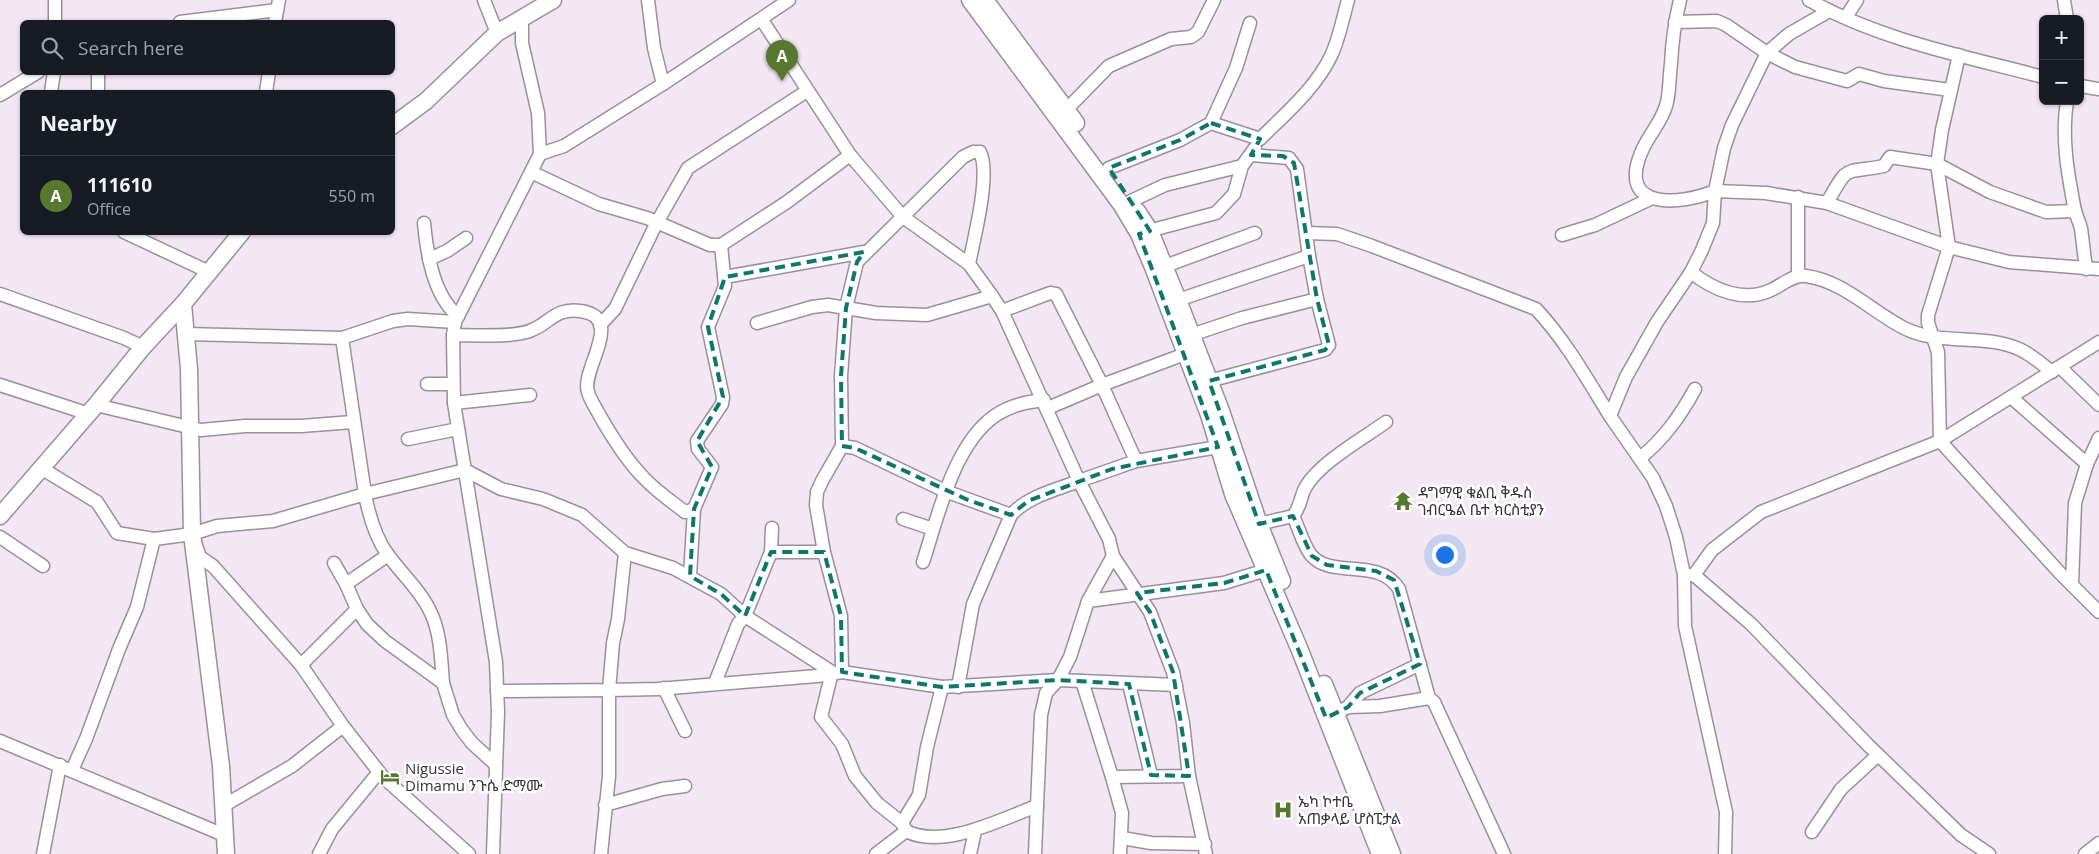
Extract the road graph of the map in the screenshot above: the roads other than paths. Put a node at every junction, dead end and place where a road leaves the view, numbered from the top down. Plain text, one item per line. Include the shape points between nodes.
1 (55, 0) edge
2 (484, 0) edge
3 (536, 0) edge
4 (554, 0) edge
5 (648, 0) edge
6 (789, 0) edge
7 (970, 0) edge
8 (986, 0) edge
9 (1214, 0) edge
10 (1348, 0) edge
11 (1680, 0) edge
12 (1809, 0) edge
13 (1857, 0) edge
14 (2064, 0) edge
15 (277, 11) edge
16 (1829, 11) junction
17 (2066, 15) edge
18 (1846, 17) junction
19 (522, 18) junction
20 (55, 20) edge
21 (198, 20) edge
22 (762, 20) junction
23 (1675, 22) junction
24 (1250, 23) dead end
25 (497, 33) junction
26 (1766, 53) junction
27 (1959, 55) junction
28 (33, 75) edge
29 (54, 75) edge
30 (98, 75) edge
31 (269, 75) edge
32 (2039, 76) edge
33 (664, 84) junction
34 (2084, 87) edge
35 (2099, 89) edge
36 (51, 90) edge
37 (98, 90) edge
38 (266, 90) edge
39 (1950, 90) junction
40 (807, 91) junction
41 (2, 92) edge
42 (2066, 105) edge
43 (1066, 110) junction
44 (1211, 122) junction
45 (395, 124) edge
46 (1260, 139) junction
47 (540, 154) junction
48 (850, 155) junction
49 (1251, 155) junction
50 (1937, 164) junction
51 (1242, 166) junction
52 (1109, 168) junction
53 (531, 172) junction
54 (1715, 192) junction
55 (1798, 197) junction
56 (1650, 199) junction
57 (1131, 201) junction
58 (1827, 203) junction
59 (2076, 211) junction
60 (902, 217) junction
61 (424, 223) dead end
62 (656, 224) junction
63 (1144, 233) junction
64 (1255, 233) dead end
65 (1306, 233) junction
66 (130, 235) edge
67 (238, 235) edge
68 (1562, 235) dead end
69 (466, 238) dead end
70 (721, 245) junction
71 (1950, 247) junction
72 (864, 252) junction
73 (1308, 256) junction
74 (429, 259) junction
75 (970, 264) junction
76 (1165, 266) junction
77 (2086, 269) junction
78 (2099, 269) edge
79 (208, 272) junction
80 (1691, 272) junction
81 (1798, 276) junction
82 (725, 277) junction
83 (0, 294) edge
84 (992, 296) junction
85 (1317, 299) junction
86 (1178, 300) junction
87 (183, 304) junction
88 (846, 308) junction
89 (1002, 311) junction
90 (457, 319) junction
91 (757, 324) dead end
92 (600, 325) junction
93 (186, 334) junction
94 (453, 335) junction
95 (1191, 335) junction
96 (1932, 337) junction
97 (342, 338) junction
98 (2099, 342) edge
99 (143, 347) junction
100 (1186, 354) junction
101 (2056, 370) junction
102 (1209, 381) junction
103 (427, 384) dead end
104 (452, 384) junction
105 (0, 385) edge
106 (1102, 385) junction
107 (1696, 389) dead end
108 (530, 395) dead end
109 (2011, 397) junction
110 (454, 403) junction
111 (1046, 404) junction
112 (2099, 405) edge
113 (92, 409) junction
114 (1610, 416) junction
115 (353, 422) junction
116 (1386, 422) dead end
117 (189, 427) junction
118 (458, 428) junction
119 (2099, 438) edge
120 (408, 439) dead end
121 (1940, 441) junction
122 (842, 446) junction
123 (1218, 447) junction
124 (1640, 458) junction
125 (1136, 461) junction
126 (2087, 464) junction
127 (41, 468) junction
128 (465, 470) junction
129 (1079, 480) junction
130 (945, 491) junction
131 (365, 494) junction
132 (694, 509) junction
133 (1011, 515) junction
134 (0, 516) edge
135 (1293, 516) junction
136 (903, 519) dead end
137 (1259, 524) junction
138 (772, 528) dead end
139 (934, 529) junction
140 (192, 534) junction
141 (0, 537) edge
142 (154, 539) junction
143 (771, 552) junction
144 (824, 552) junction
145 (625, 553) junction
146 (388, 555) junction
147 (1113, 556) junction
148 (922, 562) dead end
149 (334, 563) dead end
150 (43, 566) dead end
151 (1266, 570) junction
152 (1689, 575) junction
153 (690, 576) junction
154 (346, 584) junction
155 (2072, 585) junction
156 (1137, 593) junction
157 (1088, 600) junction
158 (356, 609) junction
159 (2099, 612) edge
160 (746, 616) junction
161 (1420, 664) junction
162 (301, 665) junction
163 (837, 672) junction
164 (1058, 680) junction
165 (1082, 681) junction
166 (443, 683) junction
167 (715, 683) junction
168 (1129, 684) junction
169 (1176, 686) junction
170 (942, 687) junction
171 (958, 687) junction
172 (664, 688) junction
173 (609, 690) junction
174 (497, 691) junction
175 (1429, 698) junction
176 (1337, 713) junction
177 (343, 726) junction
178 (685, 731) dead end
179 (0, 741) edge
180 (1878, 755) junction
181 (495, 764) junction
182 (66, 768) junction
183 (379, 772) junction
184 (1151, 775) junction
185 (1189, 776) junction
186 (1112, 777) junction
187 (685, 786) dead end
188 (223, 806) junction
189 (605, 806) junction
190 (1037, 806) junction
191 (904, 827) junction
192 (974, 831) junction
193 (1812, 832) dead end
194 (224, 835) junction
195 (1122, 838) junction
196 (2099, 843) edge
197 (1205, 849) edge
198 (43, 854) edge
199 (226, 854) edge
200 (319, 854) edge
201 (469, 854) edge
202 (493, 854) edge
203 (601, 854) edge
204 (876, 854) edge
205 (970, 854) edge
206 (1035, 854) edge
207 (1120, 854) edge
208 (1380, 854) edge
209 (1392, 854) edge
210 (1504, 854) edge
211 (1725, 854) edge
212 (1989, 854) edge
213 (2085, 854) edge

1 - 20 street
2 - 25 street
3 - 19 main road
4 - 19 main road
5 - 33 street via 654,48
6 - 22 street
7 - 63 main road
8 - 43 main road
9 - 43 street via 1198,32 1190,37 1171,39 1109,66
10 - 46 street via 1331,55 1321,74
11 - 23 street
12 - 16 street
13 - 18 street
14 - 17 street
15 - 21 street
16 - 18 street
16 - 26 street via 1789,34
18 - 27 street via 1881,33
19 - 25 main road
19 - 47 street via 522,43 538,113
22 - 33 street
22 - 40 street
23 - 26 street via 1717,21
23 - 56 street via 1666,107 1641,153 1636,172 1637,186
24 - 44 street via 1236,68
25 - 45 main road via 426,101
26 - 39 street via 1795,67 1847,80 1859,74 1884,81
26 - 54 street via 1732,125
27 - 32 street
27 - 39 street
28 - 41 street
29 - 36 street
30 - 37 street
31 - 38 street
33 - 47 street via 564,146
34 - 35 street
39 - 50 street
40 - 48 street
40 - 62 street via 688,168
42 - 59 street via 2066,150
43 - 52 main road
44 - 46 street
44 - 52 street via 1180,140
46 - 49 street
47 - 53 street
48 - 60 street
48 - 70 street
49 - 51 street
49 - 65 street via 1283,156 1294,163
50 - 58 street via 1890,157 1884,166 1852,170 1841,179
50 - 59 street via 1990,192 2046,212
50 - 71 street
51 - 57 street via 1165,185
51 - 63 street via 1234,194 1216,213
52 - 57 main road
53 - 62 street via 599,204 647,218
53 - 90 street
54 - 55 street
54 - 56 street via 1702,196
54 - 80 street via 1713,223
55 - 58 street
55 - 81 street
56 - 68 street via 1595,225
57 - 63 main road
58 - 71 street
59 - 77 street
60 - 72 street
60 - 75 street
60 - 75 street via 963,157 980,152 984,180
61 - 74 street
62 - 70 street via 710,245
62 - 92 street via 615,309
63 - 76 main road
63 - 100 main road
64 - 76 street
65 - 73 street
65 - 114 street via 1337,234 1536,309 1575,358
66 - 79 street
67 - 79 main road
69 - 74 street
70 - 82 street
71 - 77 street via 2009,262
71 - 96 street via 1928,315
72 - 82 street
72 - 88 street via 857,262
73 - 85 street
73 - 86 street
74 - 90 street via 435,279
75 - 84 street
76 - 86 main road
77 - 78 street
79 - 87 main road
80 - 81 street via 1705,284 1746,296 1770,290
80 - 114 street via 1657,322 1626,377
81 - 96 street via 1818,278 1843,289 1907,329
82 - 132 street via 722,294 708,327 723,397 722,404 696,441 712,467
83 - 99 street
84 - 88 street via 927,315 876,314
84 - 89 street
85 - 95 street
85 - 102 street via 1330,345 1325,350
86 - 95 main road
87 - 93 main road
87 - 99 main road
88 - 91 street via 812,307
88 - 122 street via 841,376
89 - 106 street via 1050,293 1056,294
89 - 111 street
90 - 94 street
90 - 97 street via 394,321
92 - 94 street via 589,313 568,311 558,313 533,330 520,333
92 - 132 street via 600,345 587,391 613,439 643,478 685,512
93 - 97 street
93 - 117 main road
94 - 104 street
95 - 102 main road
96 - 101 street via 1993,342 2020,349
96 - 121 street via 1938,352
97 - 115 street
98 - 101 street
99 - 113 main road
100 - 106 street
100 - 123 main road
101 - 109 street
101 - 112 street
102 - 137 main road
103 - 104 street
104 - 110 street
105 - 113 street
106 - 111 street
106 - 125 street
107 - 124 street via 1671,428
108 - 110 street
109 - 121 street
109 - 126 street
110 - 118 street
111 - 129 street
111 - 130 street via 1020,404 996,415 958,462
113 - 117 street
113 - 127 main road
114 - 124 street
115 - 117 street via 201,430
115 - 131 street
116 - 135 street via 1323,468 1305,488
117 - 140 main road
118 - 120 street
118 - 128 street
119 - 126 street
121 - 152 street via 1761,512 1712,550
121 - 155 street
122 - 130 street via 855,448
122 - 144 street via 817,492
123 - 125 street
123 - 151 main road via 1233,494
124 - 152 street via 1666,506
125 - 129 street
126 - 155 street via 2076,503
127 - 134 main road
127 - 142 street via 96,502 117,533
128 - 131 street
128 - 145 street via 501,489 543,499 582,515
128 - 174 street via 496,662
129 - 133 street via 1028,501
129 - 147 street via 1109,539
130 - 133 street
130 - 139 street
131 - 140 street via 273,521 217,526
131 - 146 street via 377,537
132 - 153 street
133 - 171 street via 973,604
135 - 137 street
135 - 161 street via 1312,556 1328,565 1376,571 1394,580 1400,589
136 - 139 street
137 - 176 main road
138 - 143 street
139 - 148 street
140 - 142 street
140 - 162 street via 200,557 212,566
140 - 188 main road via 221,766
141 - 150 street
142 - 182 street via 137,607 86,740
143 - 144 street
143 - 160 street
144 - 163 street via 841,616
145 - 153 street
145 - 173 street
146 - 154 street
146 - 166 street via 431,612 440,646
147 - 156 street
147 - 157 street
149 - 154 street
151 - 156 street via 1224,583
151 - 176 main road
152 - 180 street via 1751,624
152 - 211 street via 1685,626 1726,812
153 - 160 street via 721,594
154 - 158 street
155 - 159 street
156 - 157 street
156 - 169 street via 1150,612
157 - 164 street via 1070,657
158 - 162 street
158 - 166 street via 385,641
160 - 163 street
160 - 167 street via 738,624
161 - 175 street
161 - 176 street via 1360,693
162 - 177 street
163 - 167 street
163 - 170 street
163 - 191 street via 821,717 842,744 855,776 876,803
164 - 165 street
164 - 171 street
164 - 190 street via 1046,693 1041,715
165 - 168 street
165 - 186 street
166 - 181 street via 453,715 462,730
167 - 172 street
168 - 169 street
168 - 184 street
169 - 185 street
170 - 171 street
170 - 191 street via 919,795
172 - 173 street
172 - 178 street
173 - 174 street
173 - 189 street via 609,776
174 - 181 street
175 - 176 street
175 - 210 street via 1441,713
176 - 208 main road
176 - 209 main road
177 - 183 street
177 - 188 street via 292,766
179 - 182 street
180 - 193 street via 1841,789
180 - 212 street via 1961,835
181 - 202 street
182 - 194 street
182 - 198 street
183 - 200 street via 332,829
183 - 201 street
184 - 185 street
184 - 186 street
185 - 197 street
186 - 195 street via 1122,813
187 - 189 street via 662,789
188 - 194 main road
189 - 203 street
190 - 192 street
190 - 206 street
191 - 192 street via 913,834 941,836
191 - 204 street
192 - 205 street
194 - 199 main road
195 - 197 street
195 - 207 street
196 - 213 street

